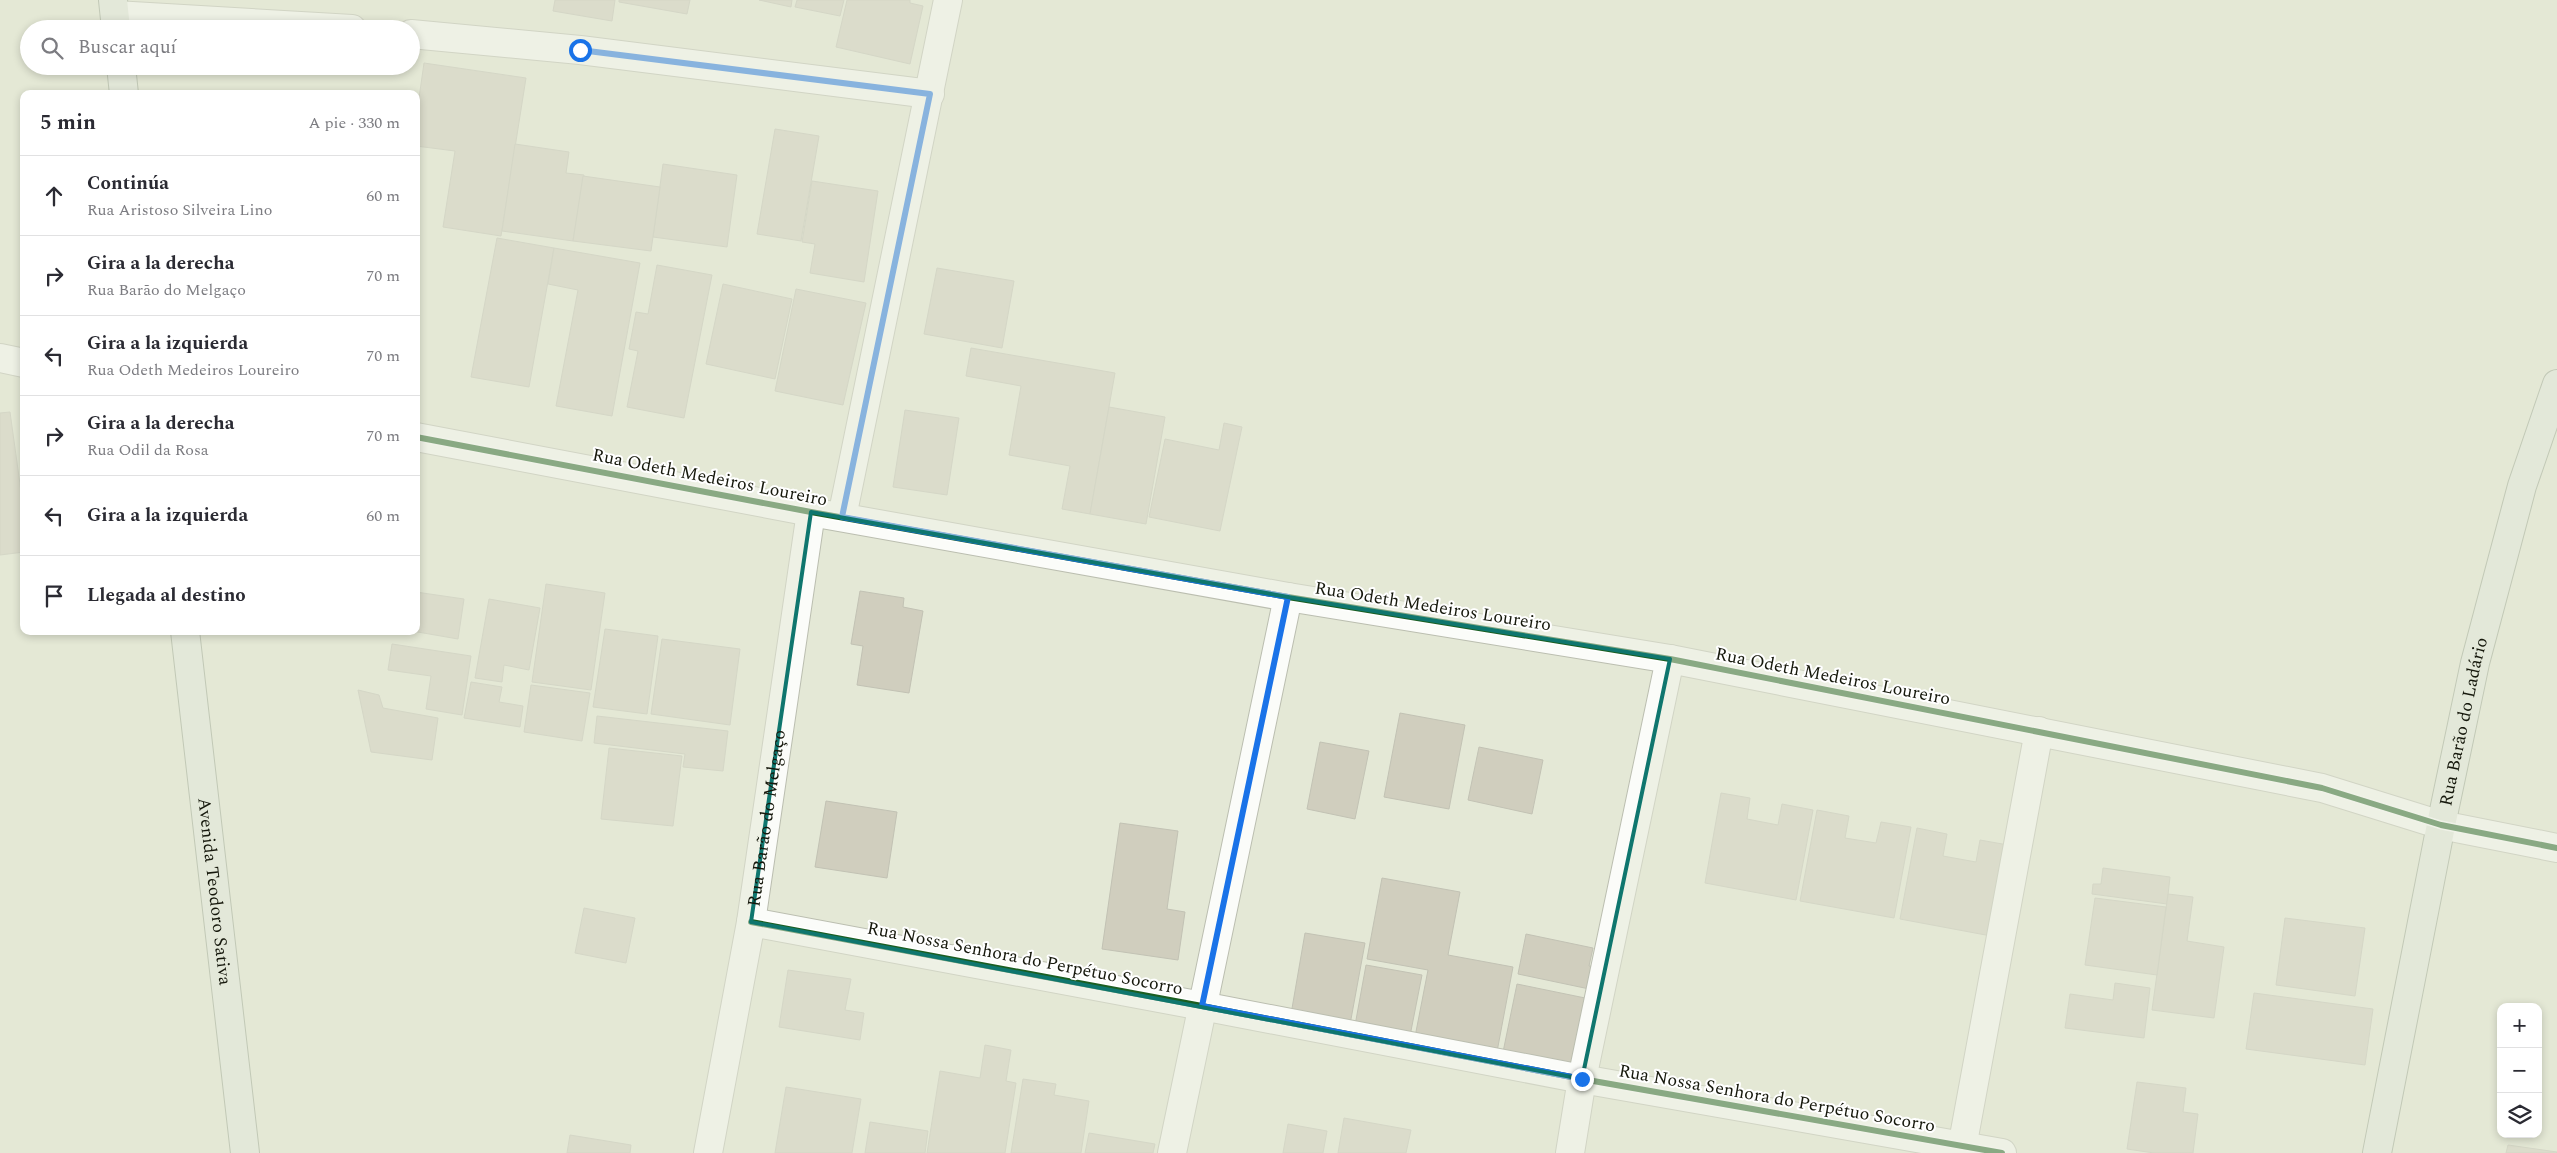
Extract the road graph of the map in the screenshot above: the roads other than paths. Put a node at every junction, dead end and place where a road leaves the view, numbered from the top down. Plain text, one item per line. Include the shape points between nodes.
1 (948, 0) edge
2 (115, 14) edge
3 (210, 20) edge
4 (420, 35) edge
5 (122, 75) edge
6 (124, 90) edge
7 (930, 94) junction
8 (0, 358) edge
9 (20, 362) edge
10 (2557, 384) edge
11 (420, 438) edge
12 (812, 512) junction
13 (842, 517) junction
14 (1288, 597) junction
15 (185, 635) edge
16 (1670, 660) junction
17 (2039, 731) junction
18 (2441, 825) junction
19 (2557, 848) edge
20 (751, 922) junction
21 (1202, 1006) junction
22 (1582, 1079) junction
23 (1962, 1149) edge
24 (245, 1153) edge
25 (708, 1153) edge
26 (1172, 1153) edge
27 (1570, 1153) edge
28 (2002, 1153) edge
29 (2377, 1153) edge

1 - 7 street
2 - 3 street
4 - 7 street via 589,51
5 - 6 main road
7 - 13 street
8 - 9 street
10 - 18 main road, Rua Barão do Ladário via 2519,496 2475,664
11 - 12 street, Rua Odeth Medeiros Loureiro
12 - 13 street, Rua Odeth Medeiros Loureiro
12 - 20 street, Rua Barão do Melgaço
13 - 14 street, Rua Odeth Medeiros Loureiro
14 - 16 street, Rua Odeth Medeiros Loureiro
14 - 21 street
15 - 24 main road, Avenida Teodoro Sativa
16 - 17 street, Rua Odeth Medeiros Loureiro
16 - 22 street
17 - 18 street, Rua Odeth Medeiros Loureiro via 2322,788
17 - 23 street
18 - 19 street, Rua Odeth Medeiros Loureiro
18 - 29 main road, Rua Barão do Ladário
20 - 21 street, Rua Nossa Senhora do Perpétuo Socorro
20 - 25 street, Rua Barão do Melgaço
21 - 22 street, Rua Nossa Senhora do Perpétuo Socorro
21 - 26 street
22 - 23 street, Rua Nossa Senhora do Perpétuo Socorro
22 - 27 street
23 - 28 street, Rua Nossa Senhora do Perpétuo Socorro

